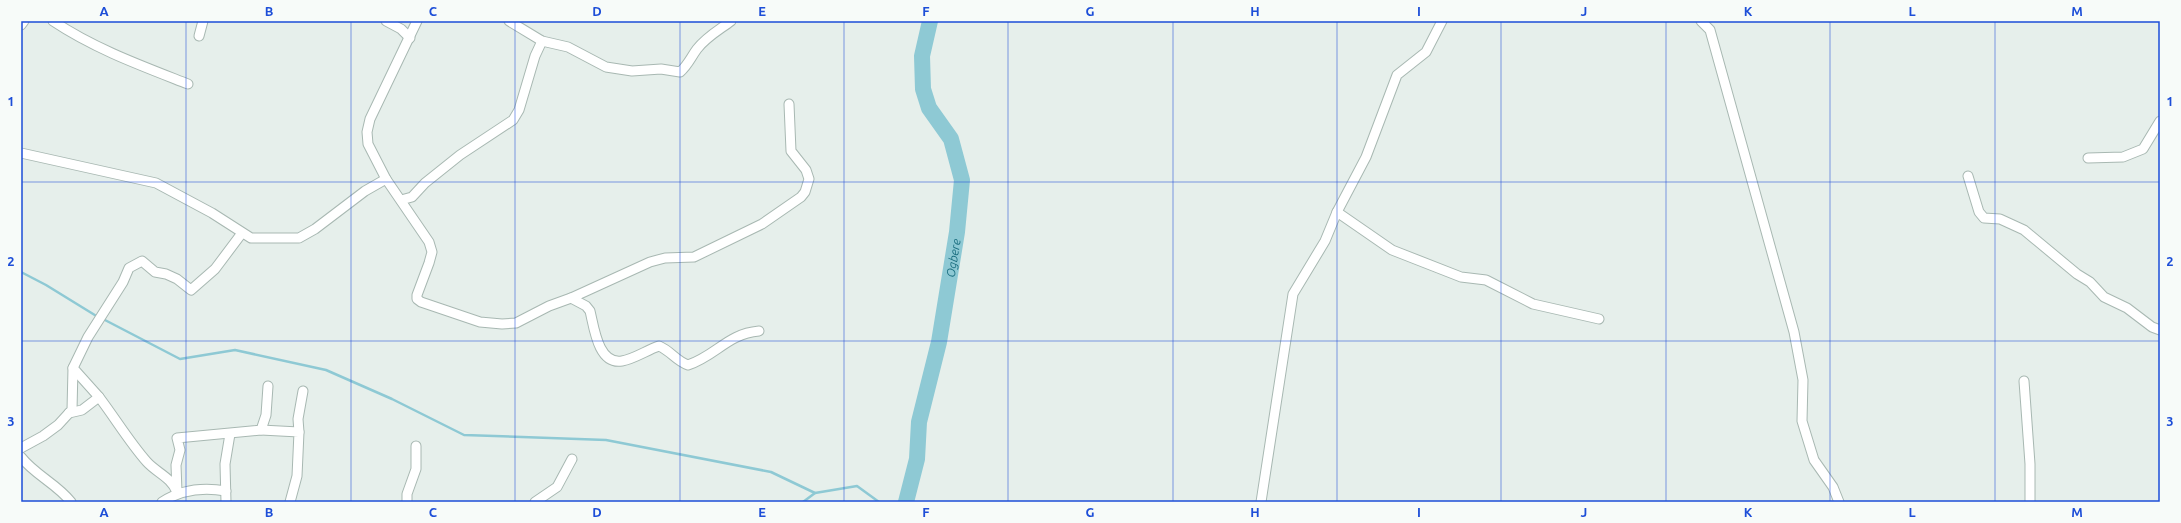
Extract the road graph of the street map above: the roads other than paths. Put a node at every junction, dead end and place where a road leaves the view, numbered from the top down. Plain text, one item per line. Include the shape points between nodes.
1 (24, 21) edge
2 (53, 21) edge
3 (203, 21) edge
4 (386, 21) edge
5 (417, 21) edge
6 (510, 21) edge
7 (731, 21) edge
8 (1442, 21) edge
9 (1701, 21) edge
10 (21, 25) edge
11 (199, 36) dead end
12 (410, 38) junction
13 (542, 41) junction
14 (188, 84) dead end
15 (789, 104) dead end
16 (2160, 121) edge
17 (21, 153) edge
18 (2088, 158) dead end
19 (1968, 176) dead end
20 (386, 178) junction
21 (402, 200) junction
22 (1337, 212) junction
23 (242, 233) junction
24 (571, 298) junction
25 (1599, 319) dead end
26 (2160, 330) edge
27 (759, 331) dead end
28 (73, 368) junction
29 (2024, 381) dead end
30 (268, 386) dead end
31 (303, 390) dead end
32 (99, 397) junction
33 (69, 414) junction
34 (261, 430) junction
35 (299, 432) junction
36 (230, 434) junction
37 (416, 446) dead end
38 (21, 448) edge
39 (21, 457) edge
40 (572, 459) dead end
41 (226, 491) junction
42 (177, 492) junction
43 (71, 502) edge
44 (162, 502) edge
45 (226, 502) edge
46 (290, 502) edge
47 (407, 502) edge
48 (535, 502) edge
49 (1261, 502) edge
50 (1839, 502) edge
51 (2030, 502) edge

1 - 10 street
2 - 14 street via 82,39 142,68
3 - 11 street
4 - 12 street via 401,29
5 - 12 street
6 - 13 street
7 - 13 street via 707,38 696,50 688,66 680,72 661,69 632,71 606,67 568,47
8 - 22 street via 1426,52 1397,75 1366,156
9 - 50 street via 1710,30 1764,229 1782,284 1803,380 1802,421 1814,460 1833,487
12 - 20 street via 370,119 367,132 368,144
13 - 21 street via 519,110 513,120 460,155 412,197
15 - 24 street via 791,151 806,170 809,179 801,197 762,224 694,257 665,258 650,262
16 - 18 street via 2143,149 2123,157
17 - 23 street via 156,184 212,213
19 - 26 street via 1979,212 1984,218 2000,219 2024,230 2090,282 2104,297 2127,308
20 - 21 street
20 - 23 street via 299,238 251,238
21 - 24 street via 429,242 432,252 417,295 421,302 480,322 502,324 516,323
22 - 25 street via 1392,250 1461,277 1486,280 1533,304
22 - 49 street via 1325,240 1293,294
23 - 28 street via 214,269 191,290 177,279 155,272 142,261 129,268 88,337
24 - 27 street via 586,306 602,351 614,360 622,361 659,346 669,351 678,361 688,365 709,355 728,340 744,332
28 - 32 street
28 - 33 street via 72,410
29 - 51 street
30 - 34 street via 266,415
31 - 35 street via 298,419
32 - 33 street via 82,410
32 - 42 street via 148,463 162,473
33 - 38 street via 43,436
34 - 35 street
34 - 36 street
35 - 46 street via 297,476
36 - 41 street via 225,464
36 - 42 street via 177,438 180,450 176,465
37 - 47 street via 416,469 406,494
39 - 43 street via 28,467 66,495
40 - 48 street via 557,486
41 - 42 street via 202,489
41 - 45 street
42 - 44 street

